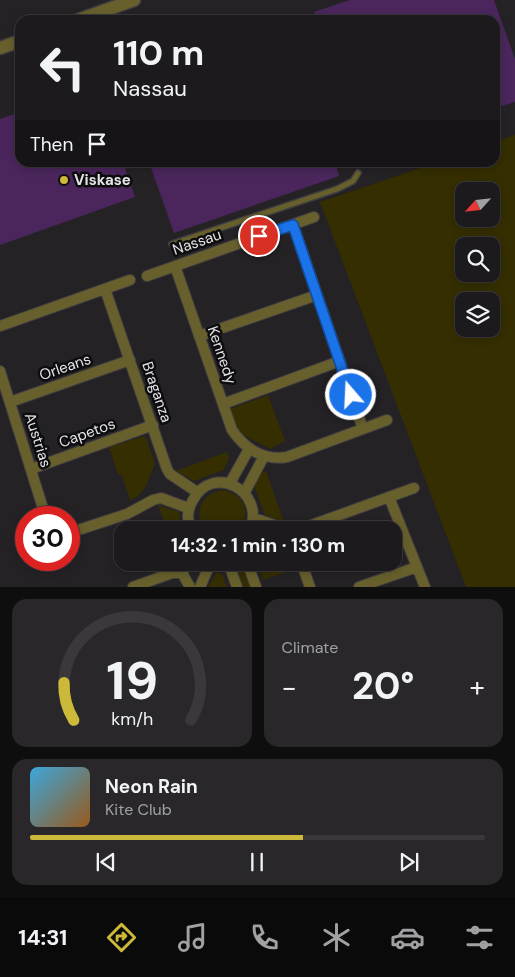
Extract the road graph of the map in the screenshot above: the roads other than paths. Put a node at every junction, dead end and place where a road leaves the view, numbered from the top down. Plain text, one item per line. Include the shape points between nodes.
1 (134, 0) edge
2 (92, 15) edge
3 (15, 43) edge
4 (0, 48) edge
5 (358, 173) dead end
6 (314, 217) dead end
7 (293, 225) junction
8 (172, 244) dead end
9 (175, 266) junction
10 (147, 276) dead end
11 (130, 280) dead end
12 (105, 289) junction
13 (316, 295) junction
14 (0, 326) edge
15 (200, 336) junction
16 (130, 360) junction
17 (340, 361) junction
18 (0, 371) edge
19 (10, 402) junction
20 (223, 404) junction
21 (387, 420) dead end
22 (153, 425) junction
23 (362, 429) junction
24 (249, 449) junction
25 (264, 456) junction
26 (31, 469) junction
27 (230, 484) junction
28 (414, 488) dead end
29 (197, 492) junction
30 (245, 492) junction
31 (389, 497) junction
32 (42, 506) edge
33 (188, 508) junction
34 (254, 518) junction
35 (189, 521) edge
36 (253, 521) edge
37 (262, 521) edge
38 (323, 521) edge
39 (80, 529) edge
40 (417, 567) junction
41 (207, 571) edge
42 (232, 571) edge
43 (250, 571) edge
44 (304, 571) edge
45 (182, 573) joint
46 (133, 587) edge
47 (190, 587) edge
48 (200, 587) edge
49 (238, 587) edge
50 (256, 587) edge
51 (310, 587) edge
52 (359, 587) edge
53 (425, 587) edge

1 - 2 street
3 - 4 street
5 - 8 lane via 353,181 337,189
6 - 7 street, Nassau
7 - 9 street, Nassau
7 - 13 street
9 - 10 street, Nassau
9 - 15 street, Kennedy
11 - 12 street
12 - 14 street
12 - 16 street, Braganza
13 - 15 street
13 - 17 street
15 - 20 street, Kennedy
16 - 19 street, Orleans
16 - 22 street, Braganza
17 - 20 street
17 - 23 street
18 - 19 street, Austrias
19 - 26 street, Austrias
20 - 24 street, Kennedy via 232,430
21 - 23 street
22 - 26 street, Capetos
22 - 29 street, Braganza via 170,474
23 - 25 street, Kennedy via 287,457
24 - 25 street, Kennedy
24 - 27 street
25 - 30 street
26 - 32 street, Austrias
27 - 29 street via 218,482
27 - 30 street
28 - 31 street
29 - 33 street
30 - 34 street
31 - 38 street
31 - 40 street
33 - 35 street
33 - 39 street via 161,498
34 - 36 street
34 - 37 street
40 - 52 street
40 - 53 street
41 - 48 street
42 - 49 street
43 - 50 street
44 - 51 street
45 - 46 street via 172,573
45 - 47 street

